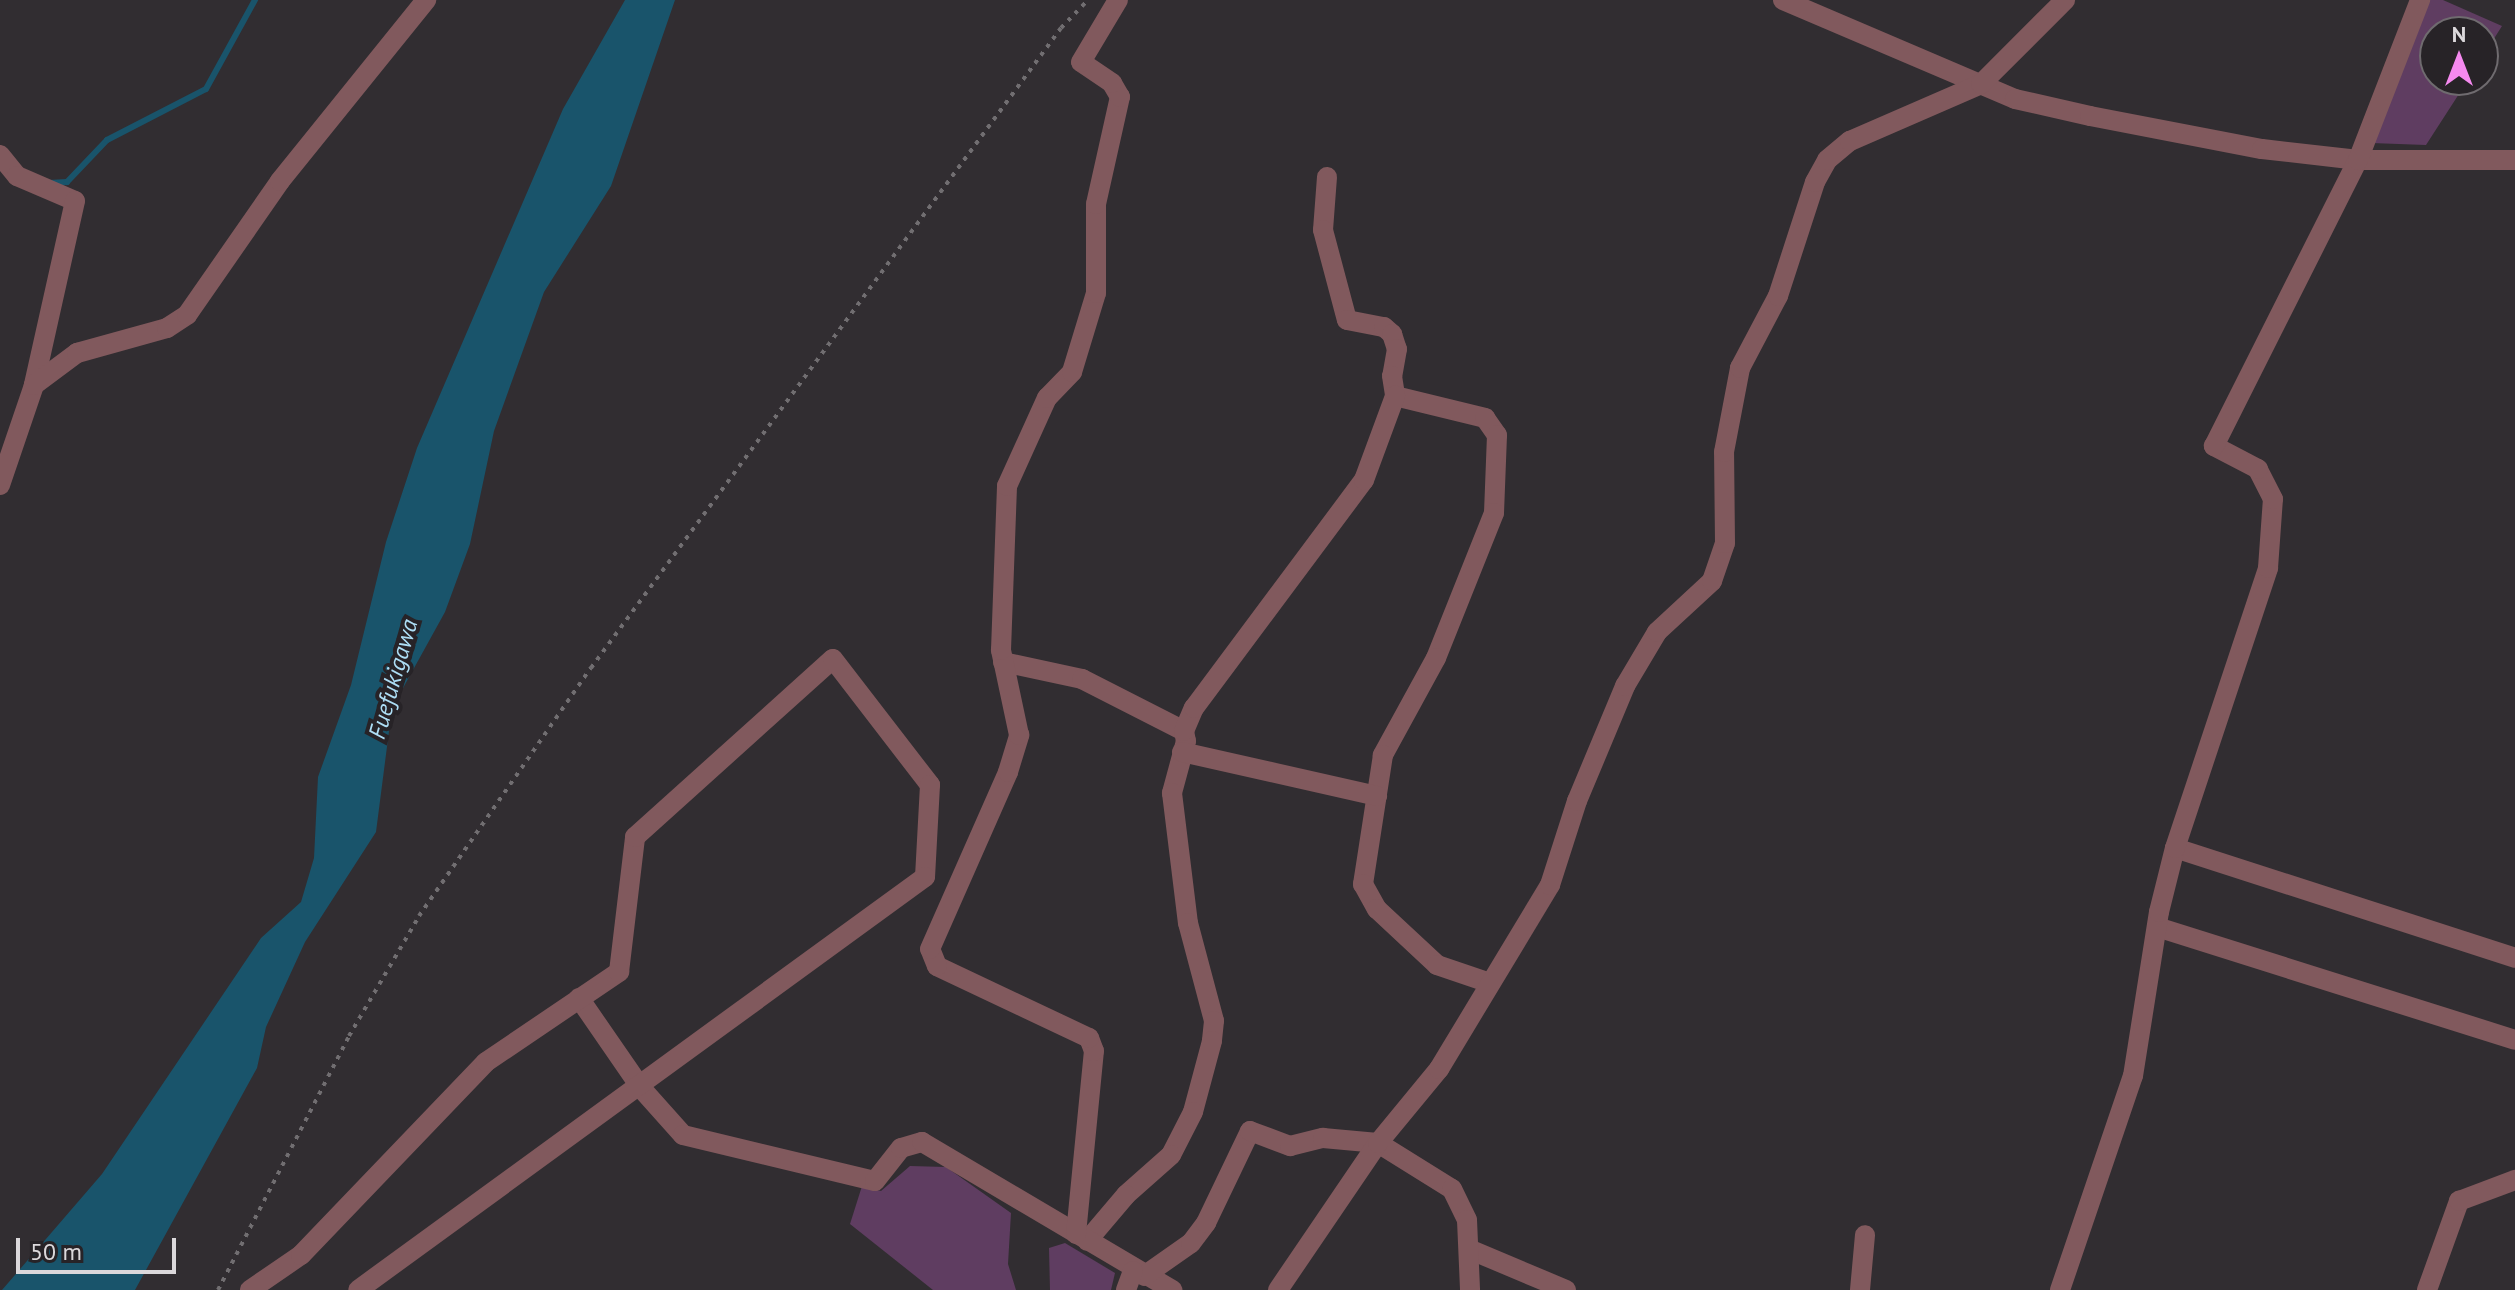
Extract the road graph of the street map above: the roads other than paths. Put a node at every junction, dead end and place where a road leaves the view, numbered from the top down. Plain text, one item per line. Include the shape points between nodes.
1 (426, 0) edge
2 (1118, 0) edge
3 (1783, 0) edge
4 (2065, 0) edge
5 (2420, 0) edge
6 (1981, 84) junction
7 (4, 160) edge
8 (2358, 160) junction
9 (2515, 160) edge
10 (1327, 177) dead end
11 (34, 385) junction
12 (1395, 396) junction
13 (0, 485) edge
14 (1003, 662) junction
15 (1183, 741) junction
16 (1377, 796) junction
17 (2175, 848) junction
18 (923, 879) junction
19 (949, 907) junction
20 (2157, 927) junction
21 (2515, 958) edge
22 (1490, 983) junction
23 (579, 998) junction
24 (2515, 1040) edge
25 (641, 1088) junction
26 (1378, 1143) junction
27 (2514, 1176) edge
28 (1865, 1235) dead end
29 (1082, 1238) junction
30 (1471, 1250) junction
31 (1134, 1279) edge
32 (250, 1290) edge
33 (358, 1290) edge
34 (1172, 1290) edge
35 (1278, 1290) edge
36 (1470, 1290) edge
37 (1566, 1290) edge
38 (1860, 1290) edge
39 (2060, 1290) edge
40 (2427, 1290) edge

1 - 11 street via 280,181 187,315 167,328 77,353
2 - 14 street via 1081,62 1112,83 1120,97 1096,204 1096,293 1072,372 1047,398 1007,486
3 - 6 street
4 - 6 street
5 - 8 street
6 - 8 street via 2015,99 2090,116 2262,149
6 - 22 street via 1850,141 1827,160 1778,296 1740,368 1724,452 1725,543 1712,581 1657,632 1625,686 1577,801 1550,885
7 - 11 street via 17,176 75,201
8 - 9 street
8 - 17 street via 2214,446 2258,469 2273,499 2268,568
10 - 12 street via 1323,230 1347,320 1384,327 1392,334 1397,349
11 - 13 street
12 - 15 street via 1364,480 1194,708
12 - 16 street via 1493,424 1496,499 1436,658 1383,755
14 - 15 street via 1082,679
14 - 19 street via 1019,735
15 - 16 street
15 - 29 street via 1172,793 1188,923 1214,1021 1212,1041 1193,1112 1171,1155
16 - 22 street via 1365,894 1437,965
17 - 20 street
17 - 21 street
18 - 19 street
18 - 23 street via 928,869 930,785 833,659 635,837 619,972
18 - 25 street
19 - 29 street via 930,949 937,966 1089,1038 1094,1051
20 - 24 street
20 - 39 street via 2133,1076
22 - 26 street via 1439,1069
23 - 25 street
23 - 32 street via 486,1062 301,1255
25 - 29 street via 683,1135 875,1181 901,1148 922,1142
25 - 33 street
26 - 30 street via 1452,1189 1467,1220
26 - 31 street via 1323,1138 1290,1146 1250,1131 1191,1243
26 - 35 street
27 - 40 street via 2459,1201
28 - 38 street
29 - 31 street
30 - 36 street
30 - 37 street
31 - 34 street

